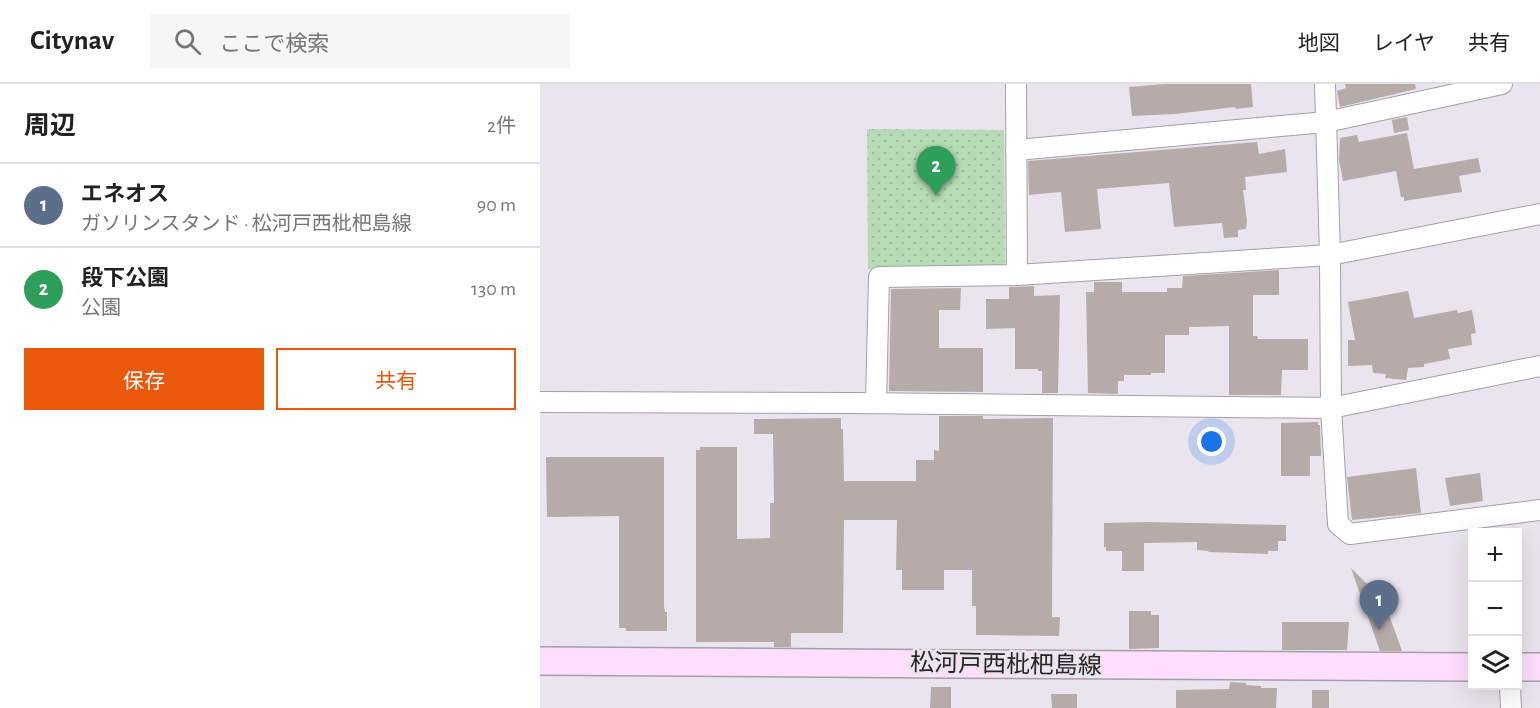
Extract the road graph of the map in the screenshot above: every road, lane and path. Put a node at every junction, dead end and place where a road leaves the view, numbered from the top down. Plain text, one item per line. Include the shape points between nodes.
1 (1016, 84) edge
2 (1325, 84) edge
3 (1502, 84) edge
4 (1326, 122) junction
5 (1016, 150) junction
6 (1540, 214) edge
7 (1330, 255) junction
8 (1017, 275) junction
9 (1540, 366) edge
10 (540, 402) edge
11 (876, 403) junction
12 (1331, 408) junction
13 (1540, 510) edge
14 (1498, 524) edge
15 (540, 661) edge
16 (1468, 667) edge
17 (1522, 667) edge
18 (1540, 667) edge
19 (1510, 690) edge
20 (1511, 708) edge

1 - 5 street
2 - 4 street
3 - 4 street
4 - 5 street
4 - 7 street
5 - 8 street
6 - 7 street
7 - 8 street
7 - 12 street
8 - 11 street via 879,277
9 - 12 street
10 - 11 street
11 - 12 street
12 - 14 street via 1338,524 1350,534
13 - 14 street
15 - 16 main road, 松河戸西枇杷島線
17 - 18 main road
19 - 20 street

